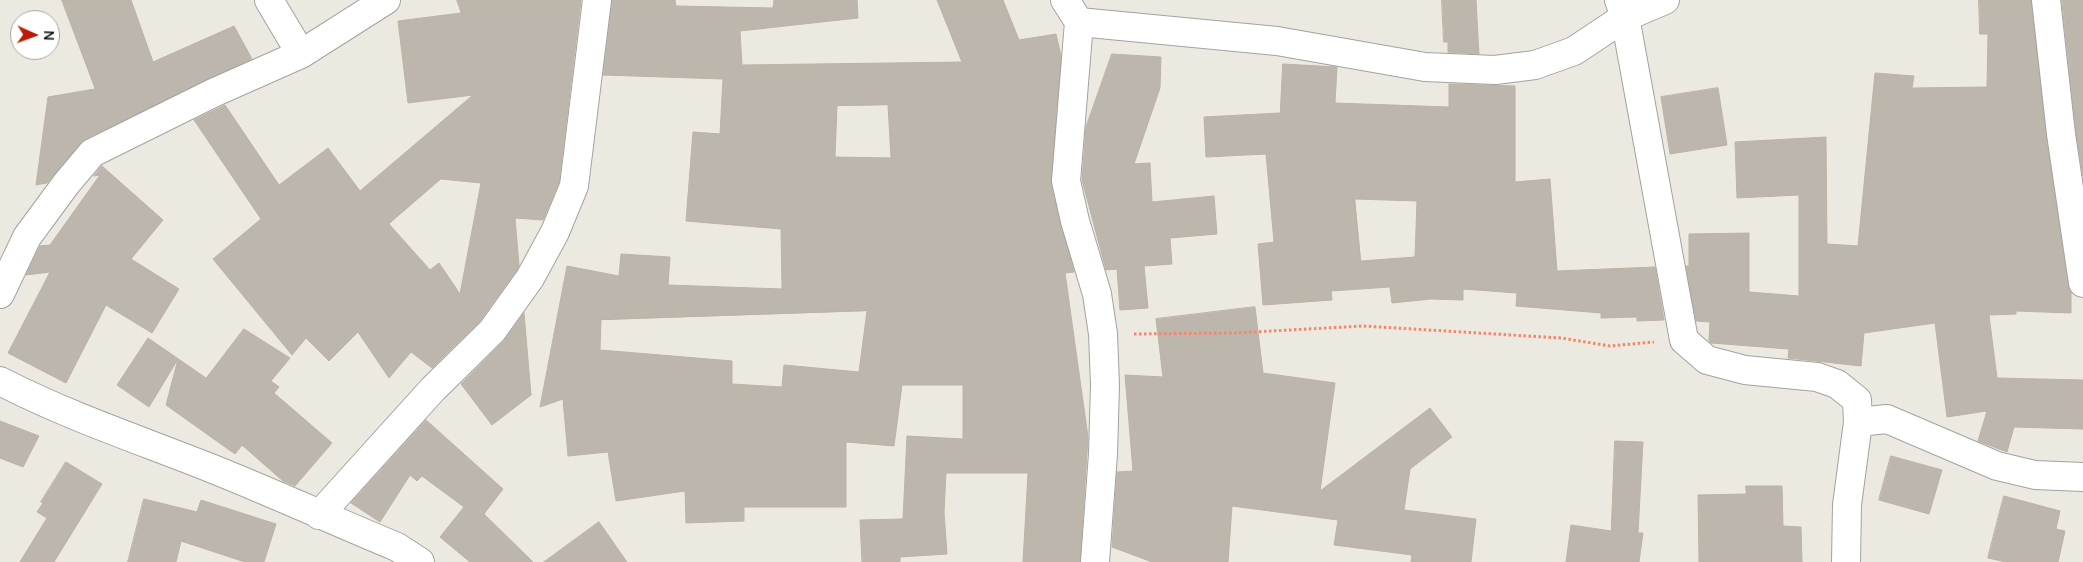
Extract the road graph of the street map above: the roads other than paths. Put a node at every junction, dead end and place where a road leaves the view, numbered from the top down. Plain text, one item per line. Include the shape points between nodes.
1 (269, 0) edge
2 (386, 0) edge
3 (597, 0) edge
4 (1664, 0) edge
5 (2046, 0) edge
6 (1622, 8) edge
7 (1072, 11) edge
8 (301, 54) junction
9 (2083, 283) edge
10 (0, 294) edge
11 (0, 381) edge
12 (1858, 422) junction
13 (2083, 477) edge
14 (319, 515) junction
15 (420, 562) edge
16 (1095, 562) edge
17 (1846, 562) edge

1 - 8 street
2 - 8 street
3 - 14 street via 574,186 530,278 492,331 433,389
4 - 6 street
5 - 9 street
6 - 7 street via 1574,50 1535,65 1495,70 1425,67
6 - 12 street via 1684,340 1707,360 1745,370 1817,377 1837,384 1857,400
7 - 16 street via 1066,181 1097,294 1103,334 1103,454
8 - 10 street via 92,153 28,237
11 - 14 street via 107,430 208,467
12 - 13 street via 1887,419 1997,466 2035,475
12 - 17 street via 1847,505
14 - 15 street via 397,547

